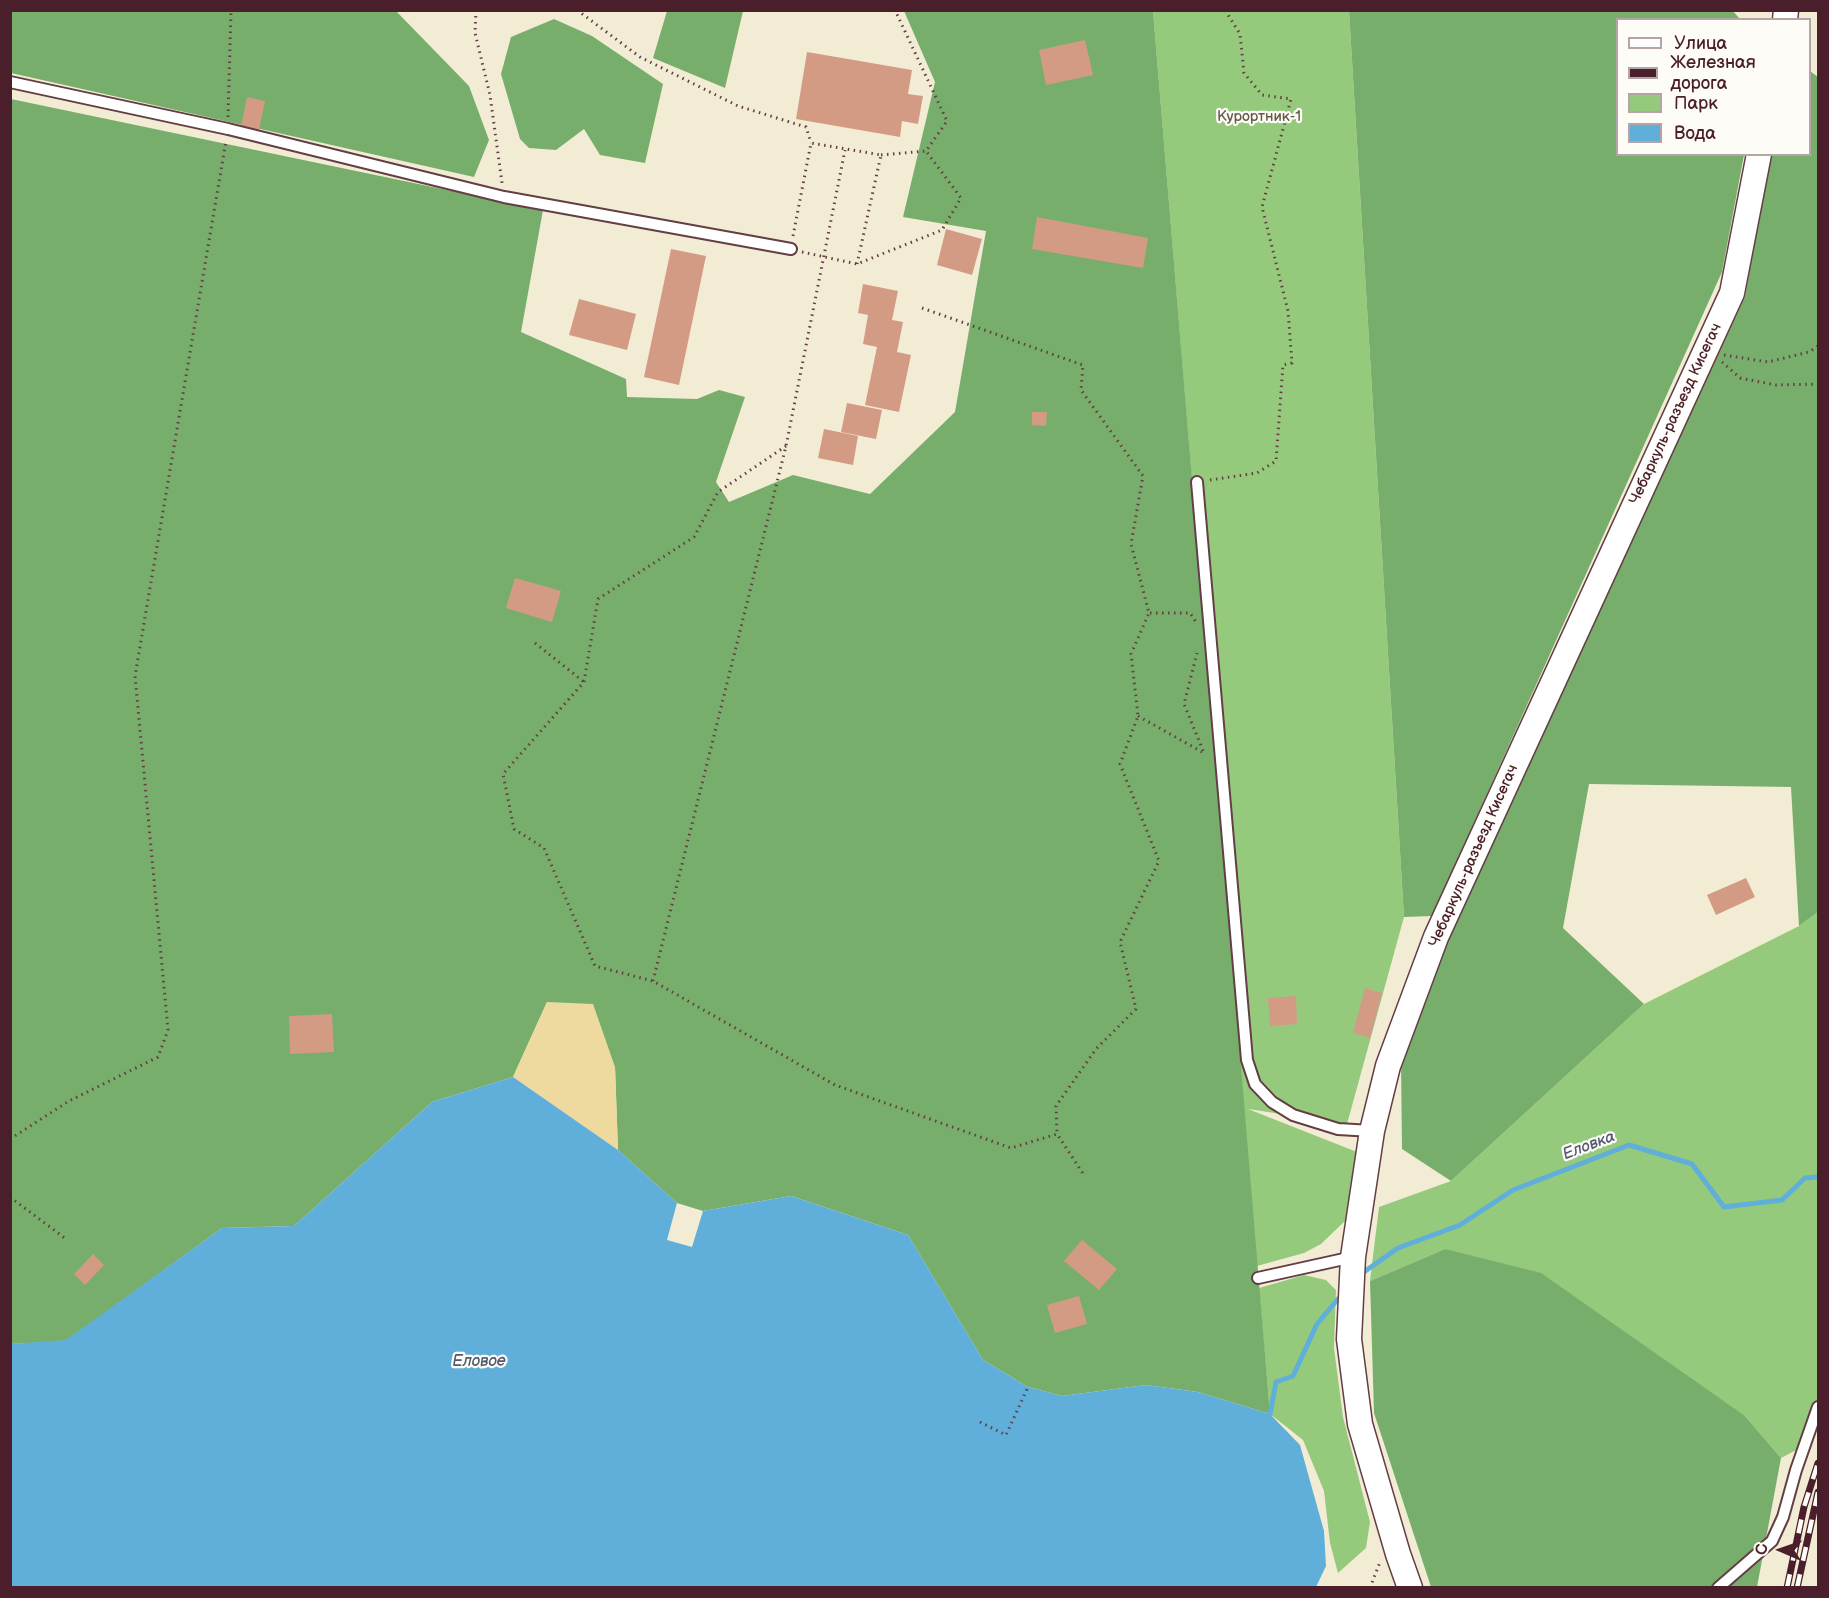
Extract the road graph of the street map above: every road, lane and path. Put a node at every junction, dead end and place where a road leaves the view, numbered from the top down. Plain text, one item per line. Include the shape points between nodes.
1 (231, 10) edge
2 (476, 10) edge
3 (577, 10) edge
4 (895, 10) edge
5 (1225, 10) edge
6 (10, 82) edge
7 (228, 129) junction
8 (811, 143) junction
9 (845, 150) junction
10 (926, 151) junction
11 (881, 155) junction
12 (1759, 156) edge
13 (504, 197) junction
14 (791, 249) junction
15 (824, 257) junction
16 (857, 264) junction
17 (922, 308) dead end
18 (1818, 346) edge
19 (1706, 349) junction
20 (1818, 384) edge
21 (786, 446) junction
22 (1197, 482) joint
23 (1149, 613) junction
24 (1196, 622) dead end
25 (535, 643) dead end
26 (1197, 652) dead end
27 (584, 682) junction
28 (1138, 716) junction
29 (653, 981) junction
30 (1372, 1131) junction
31 (1057, 1134) junction
32 (10, 1139) edge
33 (1084, 1175) dead end
34 (11, 1198) edge
35 (66, 1239) dead end
36 (1353, 1257) junction
37 (1258, 1278) dead end
38 (1028, 1387) dead end
39 (1818, 1407) edge
40 (980, 1422) dead end
41 (1410, 1587) edge
42 (1718, 1587) edge

1 - 7 path
2 - 13 path via 475,33 490,95
3 - 8 path via 640,57 738,106 806,127
4 - 10 path via 947,122
5 - 22 path via 1240,34 1244,73 1262,95 1291,99 1262,207 1288,311 1292,363 1283,365 1276,461 1257,473
6 - 7 lane
7 - 13 lane
7 - 32 path via 135,676 168,1030 158,1057 69,1101
8 - 9 path
8 - 14 path
9 - 11 path
9 - 15 path
10 - 11 path
10 - 16 path via 961,198 942,230
11 - 16 path
12 - 19 street, Чебаркуль-разъезд Кисегач via 1732,293
13 - 14 lane
14 - 15 path
15 - 16 path
15 - 21 path
17 - 23 path via 1083,365 1081,390 1143,476 1131,544
18 - 19 path via 1768,363
19 - 20 path via 1740,378 1776,385
19 - 30 street, Чебаркуль-разъезд Кисегач via 1436,937 1388,1066
21 - 27 path via 718,492 694,537 598,599
21 - 29 path
22 - 30 lane via 1247,1060 1255,1084 1272,1102 1293,1115 1338,1129
23 - 24 path via 1190,613
23 - 28 path via 1131,654
25 - 27 path
26 - 28 path via 1184,704 1204,753
27 - 29 path via 503,774 514,829 544,848 595,966
28 - 31 path via 1120,764 1159,861 1120,942 1136,1009 1096,1049 1056,1106
29 - 31 path via 835,1085 1011,1148
30 - 36 street, Чебаркуль-разъезд Кисегач
31 - 33 path
34 - 35 path
36 - 37 lane
36 - 41 street, Чебаркуль-разъезд Кисегач via 1349,1340 1360,1424
38 - 40 path via 1006,1435
39 - 42 lane via 1772,1541

